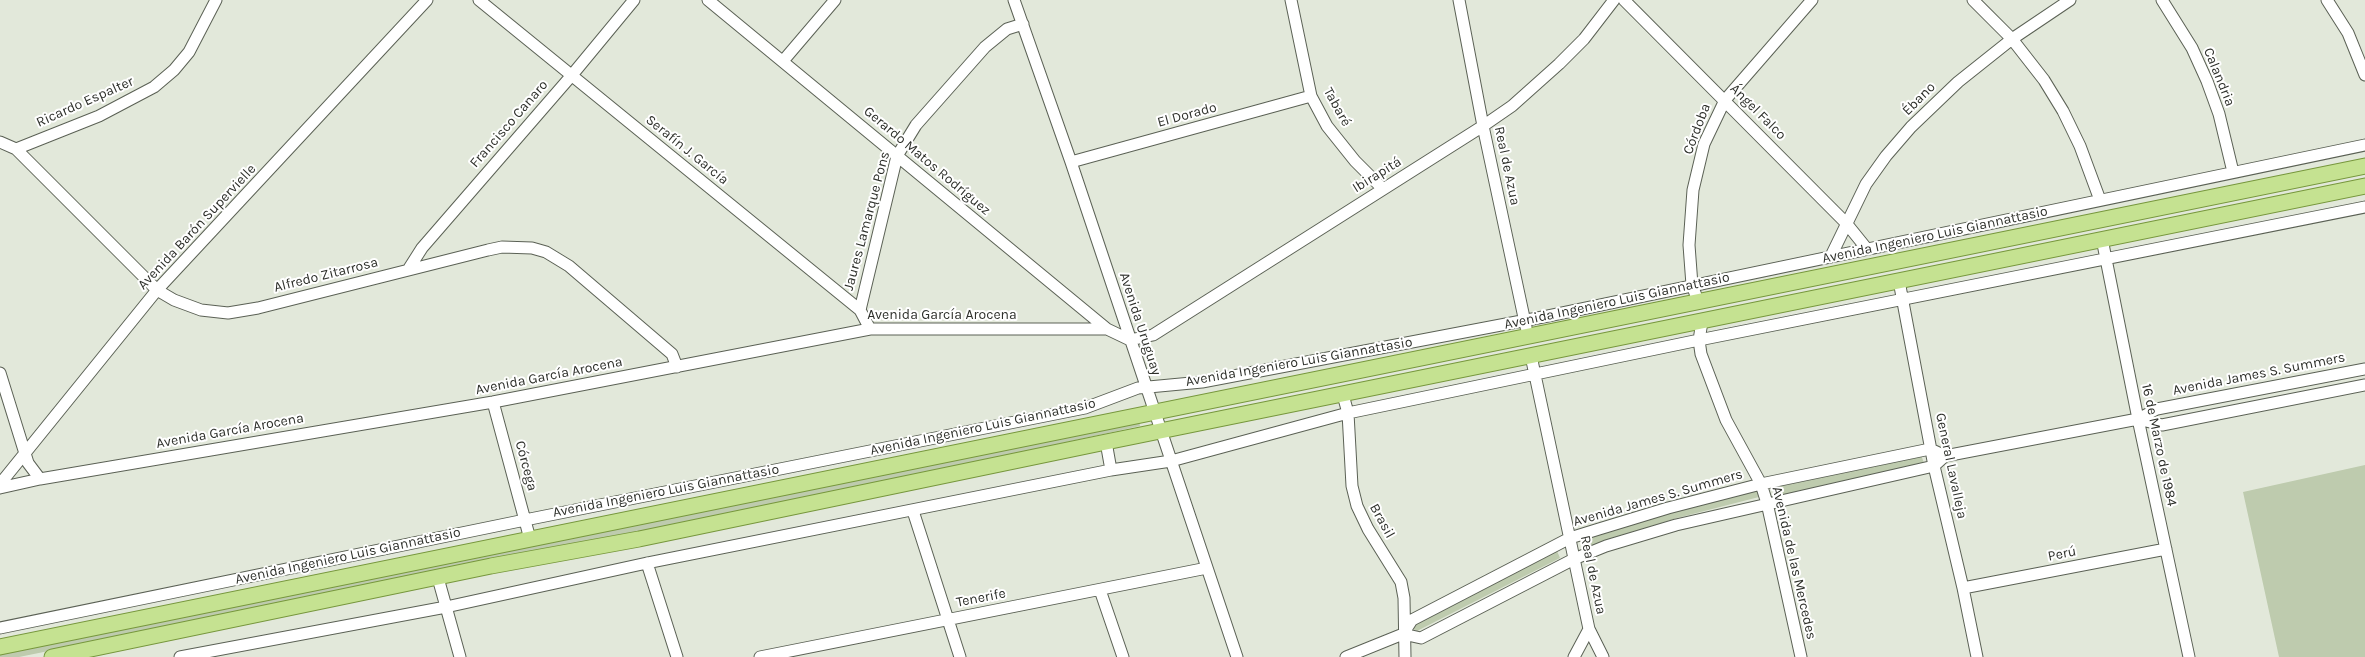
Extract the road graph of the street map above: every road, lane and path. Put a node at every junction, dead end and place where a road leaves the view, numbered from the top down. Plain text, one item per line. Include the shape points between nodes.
1 (216, 0) edge
2 (427, 0) edge
3 (479, 0) edge
4 (634, 0) edge
5 (708, 0) edge
6 (835, 0) edge
7 (1014, 0) edge
8 (1291, 0) edge
9 (1459, 0) edge
10 (1614, 0) edge
11 (1624, 0) edge
12 (1812, 0) edge
13 (1973, 0) edge
14 (2070, 0) edge
15 (2162, 0) edge
16 (2327, 0) edge
17 (1023, 24) junction
18 (2012, 40) junction
19 (783, 61) junction
20 (572, 75) junction
21 (2365, 75) edge
22 (1311, 96) junction
23 (1724, 100) junction
24 (1483, 126) junction
25 (0, 142) edge
26 (2365, 145) edge
27 (16, 149) junction
28 (897, 156) junction
29 (1071, 162) junction
30 (2365, 166) edge
31 (2233, 172) junction
32 (2365, 186) edge
33 (1383, 189) junction
34 (2100, 200) junction
35 (2365, 207) edge
36 (1846, 222) junction
37 (2102, 239) junction
38 (1867, 249) junction
39 (1831, 256) junction
40 (2106, 259) junction
41 (408, 270) junction
42 (1899, 281) junction
43 (1692, 285) junction
44 (157, 290) junction
45 (1904, 299) junction
46 (1698, 301) junction
47 (860, 310) junction
48 (1524, 321) junction
49 (1702, 322) junction
50 (870, 329) junction
51 (1107, 329) junction
52 (1528, 337) junction
53 (1130, 340) junction
54 (1699, 340) junction
55 (1531, 356) junction
56 (678, 366) junction
57 (2365, 369) edge
58 (0, 372) edge
59 (1535, 375) junction
60 (2365, 385) edge
61 (1146, 387) junction
62 (1343, 395) junction
63 (493, 402) junction
64 (1154, 413) junction
65 (1348, 413) junction
66 (2138, 419) junction
67 (1160, 432) junction
68 (1106, 442) junction
69 (1930, 449) junction
70 (25, 454) junction
71 (1945, 456) junction
72 (1171, 461) junction
73 (1934, 466) junction
74 (1111, 470) junction
75 (40, 479) junction
76 (0, 484) edge
77 (1761, 484) junction
78 (0, 488) edge
79 (1766, 503) junction
80 (913, 511) junction
81 (525, 520) junction
82 (530, 538) junction
83 (1570, 538) junction
84 (2166, 549) junction
85 (1574, 559) junction
86 (647, 563) junction
87 (1207, 568) junction
88 (438, 578) junction
89 (1963, 588) junction
90 (1100, 590) junction
91 (446, 607) junction
92 (949, 620) junction
93 (0, 628) edge
94 (1589, 629) junction
95 (1403, 634) junction
96 (0, 646) edge
97 (789, 654) edge
98 (52, 657) edge
99 (180, 657) edge
100 (460, 657) edge
101 (677, 657) edge
102 (760, 657) edge
103 (960, 657) edge
104 (1123, 657) edge
105 (1237, 657) edge
106 (1346, 657) edge
107 (1405, 657) edge
108 (1574, 657) edge
109 (1604, 657) edge
110 (1801, 657) edge
111 (1977, 657) edge
112 (2189, 657) edge

1 - 27 street, Ricardo Espalter via 189,52 174,70 154,87 100,116
2 - 44 street, Avenida Barón Supervielle
3 - 20 street, Serafín J. García
4 - 20 street, Francisco Canaro
5 - 19 street, Gerardo Matos Rodríguez
6 - 19 street
7 - 17 street, Avenida Uruguay
8 - 22 street, Tabaré
9 - 24 street, Real de Azua
10 - 24 street, Ibirapitá via 1584,39 1559,64 1512,106
11 - 23 street, Ángel Falco
12 - 23 street, Córdoba
13 - 18 street
14 - 18 street, Ébano
15 - 31 street, Calandria via 2192,48 2207,82 2219,114
16 - 21 street via 2348,33
17 - 28 street, Jaures Lamarque Pons via 1007,29 985,47 916,125
17 - 29 street, Avenida Uruguay
18 - 34 street via 2044,80 2063,111 2080,146
18 - 36 street, Ébano via 1958,82 1912,127 1866,184
19 - 28 street, Gerardo Matos Rodríguez
20 - 41 street, Francisco Canaro via 422,248
20 - 47 street, Serafín J. García
22 - 29 street, El Dorado
22 - 33 street, Tabaré via 1327,126 1355,161
23 - 36 street, Ángel Falco
23 - 43 street, Córdoba via 1704,144 1693,190 1690,245
24 - 33 street, Ibirapitá
24 - 48 street, Real de Azua
25 - 27 street, Alfredo Zitarrosa
26 - 31 street, Avenida Ingeniero Luis Giannattasio
27 - 44 street, Alfredo Zitarrosa
28 - 47 street, Jaures Lamarque Pons
28 - 51 street, Gerardo Matos Rodríguez
29 - 53 street, Avenida Uruguay
30 - 46 main road, Avenida Ingeniero Luis Giannattasio
31 - 34 street, Avenida Ingeniero Luis Giannattasio
32 - 37 main road
33 - 53 street, Ibirapitá via 1153,335
34 - 38 street, Avenida Ingeniero Luis Giannattasio
35 - 40 street
36 - 38 street, Ángel Falco
36 - 39 street, Ébano
37 - 40 street, 16 de Marzo de 1984
37 - 42 main road
38 - 39 street, Avenida Ingeniero Luis Giannattasio
39 - 43 street, Avenida Ingeniero Luis Giannattasio
40 - 45 street
40 - 66 street, 16 de Marzo de 1984
41 - 44 street, Alfredo Zitarrosa via 258,308 228,312 201,310
41 - 56 street, Alfredo Zitarrosa via 502,247 532,248 546,252 570,266 661,344 672,354
42 - 45 street, General Lavalleja
42 - 49 main road
43 - 46 street, Córdoba
43 - 48 street, Avenida Ingeniero Luis Giannattasio
44 - 70 street, Avenida Barón Supervielle
45 - 54 street
45 - 69 street, General Lavalleja
46 - 52 main road, Avenida Ingeniero Luis Giannattasio
47 - 50 street, Serafín J. García
48 - 52 street, Real de Azua
48 - 61 street, Avenida Ingeniero Luis Giannattasio via 1202,382
49 - 54 street, Avenida de las Mercedes
49 - 55 main road
50 - 51 street, Avenida García Arocena
50 - 56 street, Avenida García Arocena
51 - 53 street, Gerardo Matos Rodríguez
52 - 64 main road, Avenida Ingeniero Luis Giannattasio
53 - 61 street, Avenida Uruguay
54 - 59 street
54 - 77 street, Avenida de las Mercedes via 1701,354 1726,420
55 - 59 street, Real de Azua
55 - 62 main road
56 - 63 street, Avenida García Arocena
57 - 66 street, Avenida James S. Summers via 2157,409
58 - 70 street
59 - 65 street
59 - 83 street, Real de Azua
60 - 66 street, Avenida James S. Summers via 2162,425
61 - 64 street, Avenida Uruguay
61 - 81 street, Avenida Ingeniero Luis Giannattasio via 1085,408
62 - 65 street, Brasil
62 - 67 main road
63 - 75 street, Avenida García Arocena
63 - 81 street, Córcega
64 - 67 street, Avenida Uruguay
64 - 82 main road, Avenida Ingeniero Luis Giannattasio
65 - 72 street
65 - 95 street, Brasil via 1352,486 1357,506 1368,529 1400,582 1404,598
66 - 71 street, Avenida James S. Summers
66 - 84 street, 16 de Marzo de 1984
67 - 68 main road
67 - 72 street, Avenida Uruguay
68 - 74 street
68 - 88 main road via 670,533
69 - 71 street
69 - 73 street, General Lavalleja
69 - 77 street, Avenida James S. Summers
70 - 75 street via 33,472
70 - 76 street, Avenida Barón Supervielle
71 - 73 street
72 - 74 street
72 - 87 street, Avenida Uruguay
73 - 79 street
73 - 89 street, General Lavalleja
74 - 80 street
75 - 78 street, Avenida García Arocena
77 - 79 street, Avenida de las Mercedes
77 - 83 street, Avenida James S. Summers via 1668,508
79 - 85 street via 1676,525 1606,546
79 - 110 street, Avenida de las Mercedes
80 - 86 street
80 - 92 street
81 - 82 street, Córcega
81 - 93 street, Avenida Ingeniero Luis Giannattasio
82 - 96 main road, Avenida Ingeniero Luis Giannattasio
83 - 85 street, Real de Azua
83 - 95 street, Avenida James S. Summers via 1412,620
84 - 89 street, Perú
84 - 112 street, 16 de Marzo de 1984
85 - 94 street, Real de Azua
85 - 95 street via 1421,638
86 - 91 street
86 - 101 street
87 - 90 street, Tenerife
87 - 105 street, Avenida Uruguay
88 - 91 street
88 - 98 main road
89 - 111 street, General Lavalleja
90 - 92 street, Tenerife
90 - 104 street
91 - 99 street
91 - 100 street
92 - 97 street, Tenerife
92 - 103 street
94 - 108 street
94 - 109 street, Real de Azua
95 - 106 street
95 - 107 street, Brasil
97 - 102 street, Tenerife

